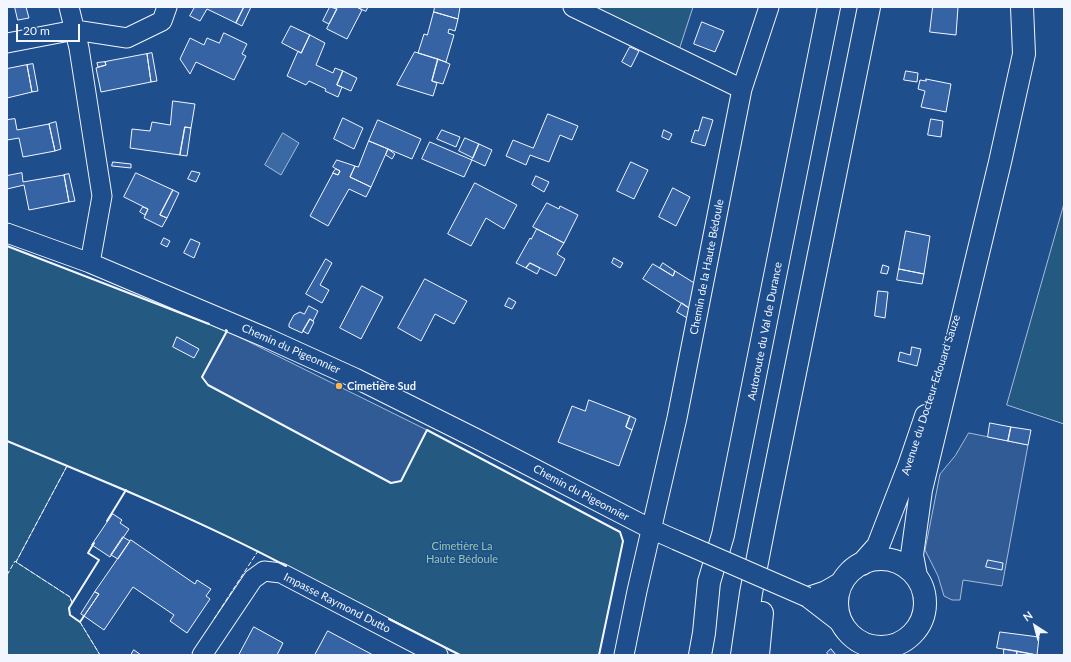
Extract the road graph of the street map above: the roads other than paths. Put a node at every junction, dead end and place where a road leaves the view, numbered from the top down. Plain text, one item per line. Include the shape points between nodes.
1 (69, 7) edge
2 (167, 7) edge
3 (573, 7) edge
4 (769, 7) edge
5 (829, 7) edge
6 (869, 7) edge
7 (1016, 7) edge
8 (1022, 7) edge
9 (75, 30) junction
10 (7, 43) edge
11 (742, 89) junction
12 (848, 113) junction
13 (1000, 162) junction
14 (987, 220) junction
15 (7, 233) edge
16 (90, 263) junction
17 (651, 529) junction
18 (862, 564) junction
19 (916, 576) junction
20 (844, 580) junction
21 (807, 597) junction
22 (852, 639) edge
23 (901, 648) edge
24 (202, 655) edge
25 (438, 655) edge
26 (624, 655) edge
27 (700, 655) edge
28 (742, 655) edge
29 (758, 655) edge

1 - 9 street
2 - 9 street via 162,21 127,38
3 - 11 street
4 - 11 street, Chemin de la Haute Bédoule
5 - 27 main road, Autoroute du Val de Durance via 725,527 709,582
6 - 12 main road
7 - 13 main road, Avenue du Docteur Edouard Sauze
8 - 13 main road, Avenue du Docteur Edouard Sauze via 1024,54
9 - 10 street
9 - 16 street via 102,196
11 - 17 street, Chemin de la Haute Bédoule via 677,418
12 - 28 main road via 765,521
12 - 29 main road via 764,600
13 - 14 main road, Avenue du Docteur Edouard Sauze
14 - 18 main road, Avenue du Docteur Edouard Sauze via 909,466 878,546
14 - 19 main road, Avenue du Docteur Edouard Sauze via 921,490 912,555
15 - 16 street, Chemin du Pigeonnier
16 - 17 street, Chemin du Pigeonnier via 355,378
17 - 21 street, Chemin du Pigeonnier, bridge
17 - 26 street, Chemin de la Haute Bédoule
18 - 19 main road via 876,559 891,560 905,566
18 - 20 main road via 851,570
19 - 23 main road via 924,591 925,608 922,621
20 - 21 street via 825,591
20 - 22 main road via 839,590 838,613
21 - 22 street, Chemin du Pigeonnier
22 - 23 main road via 879,648
24 - 25 street, Impasse Raymond Dutto via 253,579 264,572 281,573

